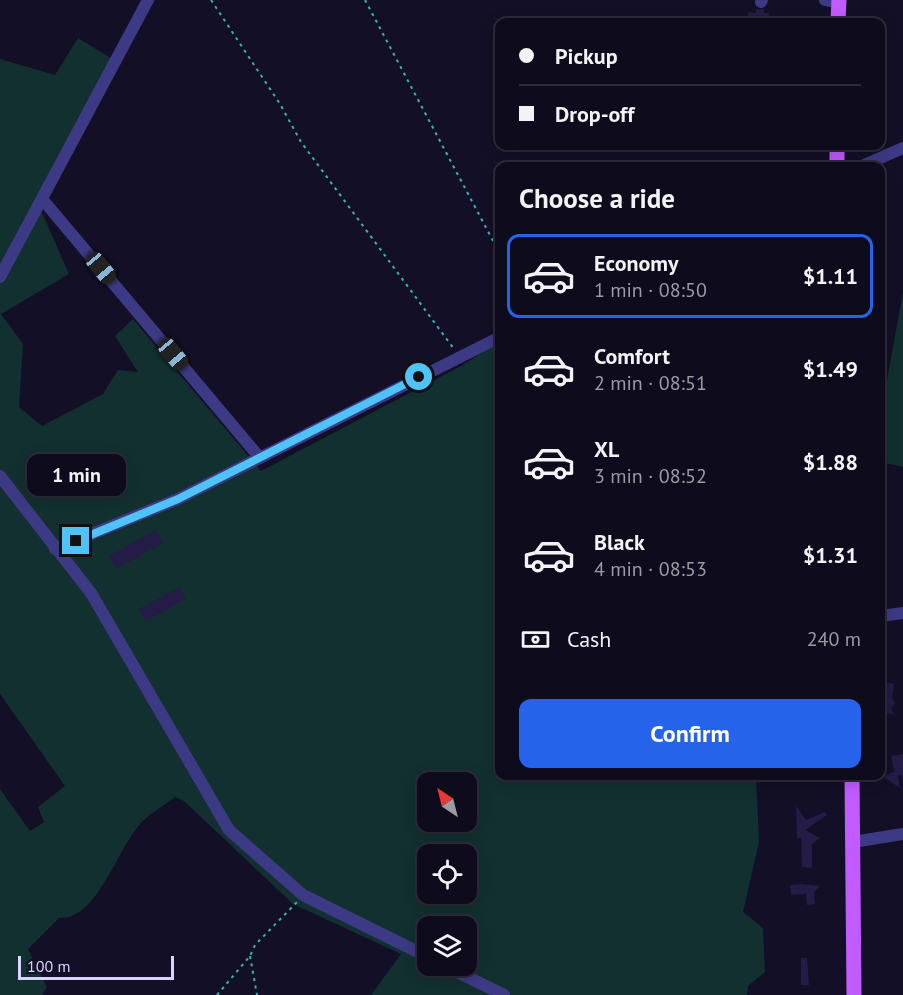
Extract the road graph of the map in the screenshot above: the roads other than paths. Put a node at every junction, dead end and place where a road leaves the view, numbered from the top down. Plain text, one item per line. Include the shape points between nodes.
1 (148, 0) edge
2 (834, 1) edge
3 (837, 18) edge
4 (903, 148) edge
5 (871, 162) edge
6 (43, 200) junction
7 (0, 277) edge
8 (495, 339) edge
9 (260, 458) junction
10 (0, 476) edge
11 (55, 549) junction
12 (903, 613) edge
13 (885, 615) edge
14 (852, 780) edge
15 (903, 834) edge
16 (853, 842) junction
17 (417, 952) edge
18 (465, 976) edge
19 (504, 995) edge
20 (854, 995) edge

1 - 6 street
2 - 3 main road
4 - 5 street
6 - 7 street
6 - 9 street
8 - 9 street
9 - 11 street via 178,499
10 - 11 street
11 - 17 street via 92,593 229,830 303,895
12 - 13 street
14 - 16 main road
15 - 16 street
16 - 20 main road
18 - 19 street

